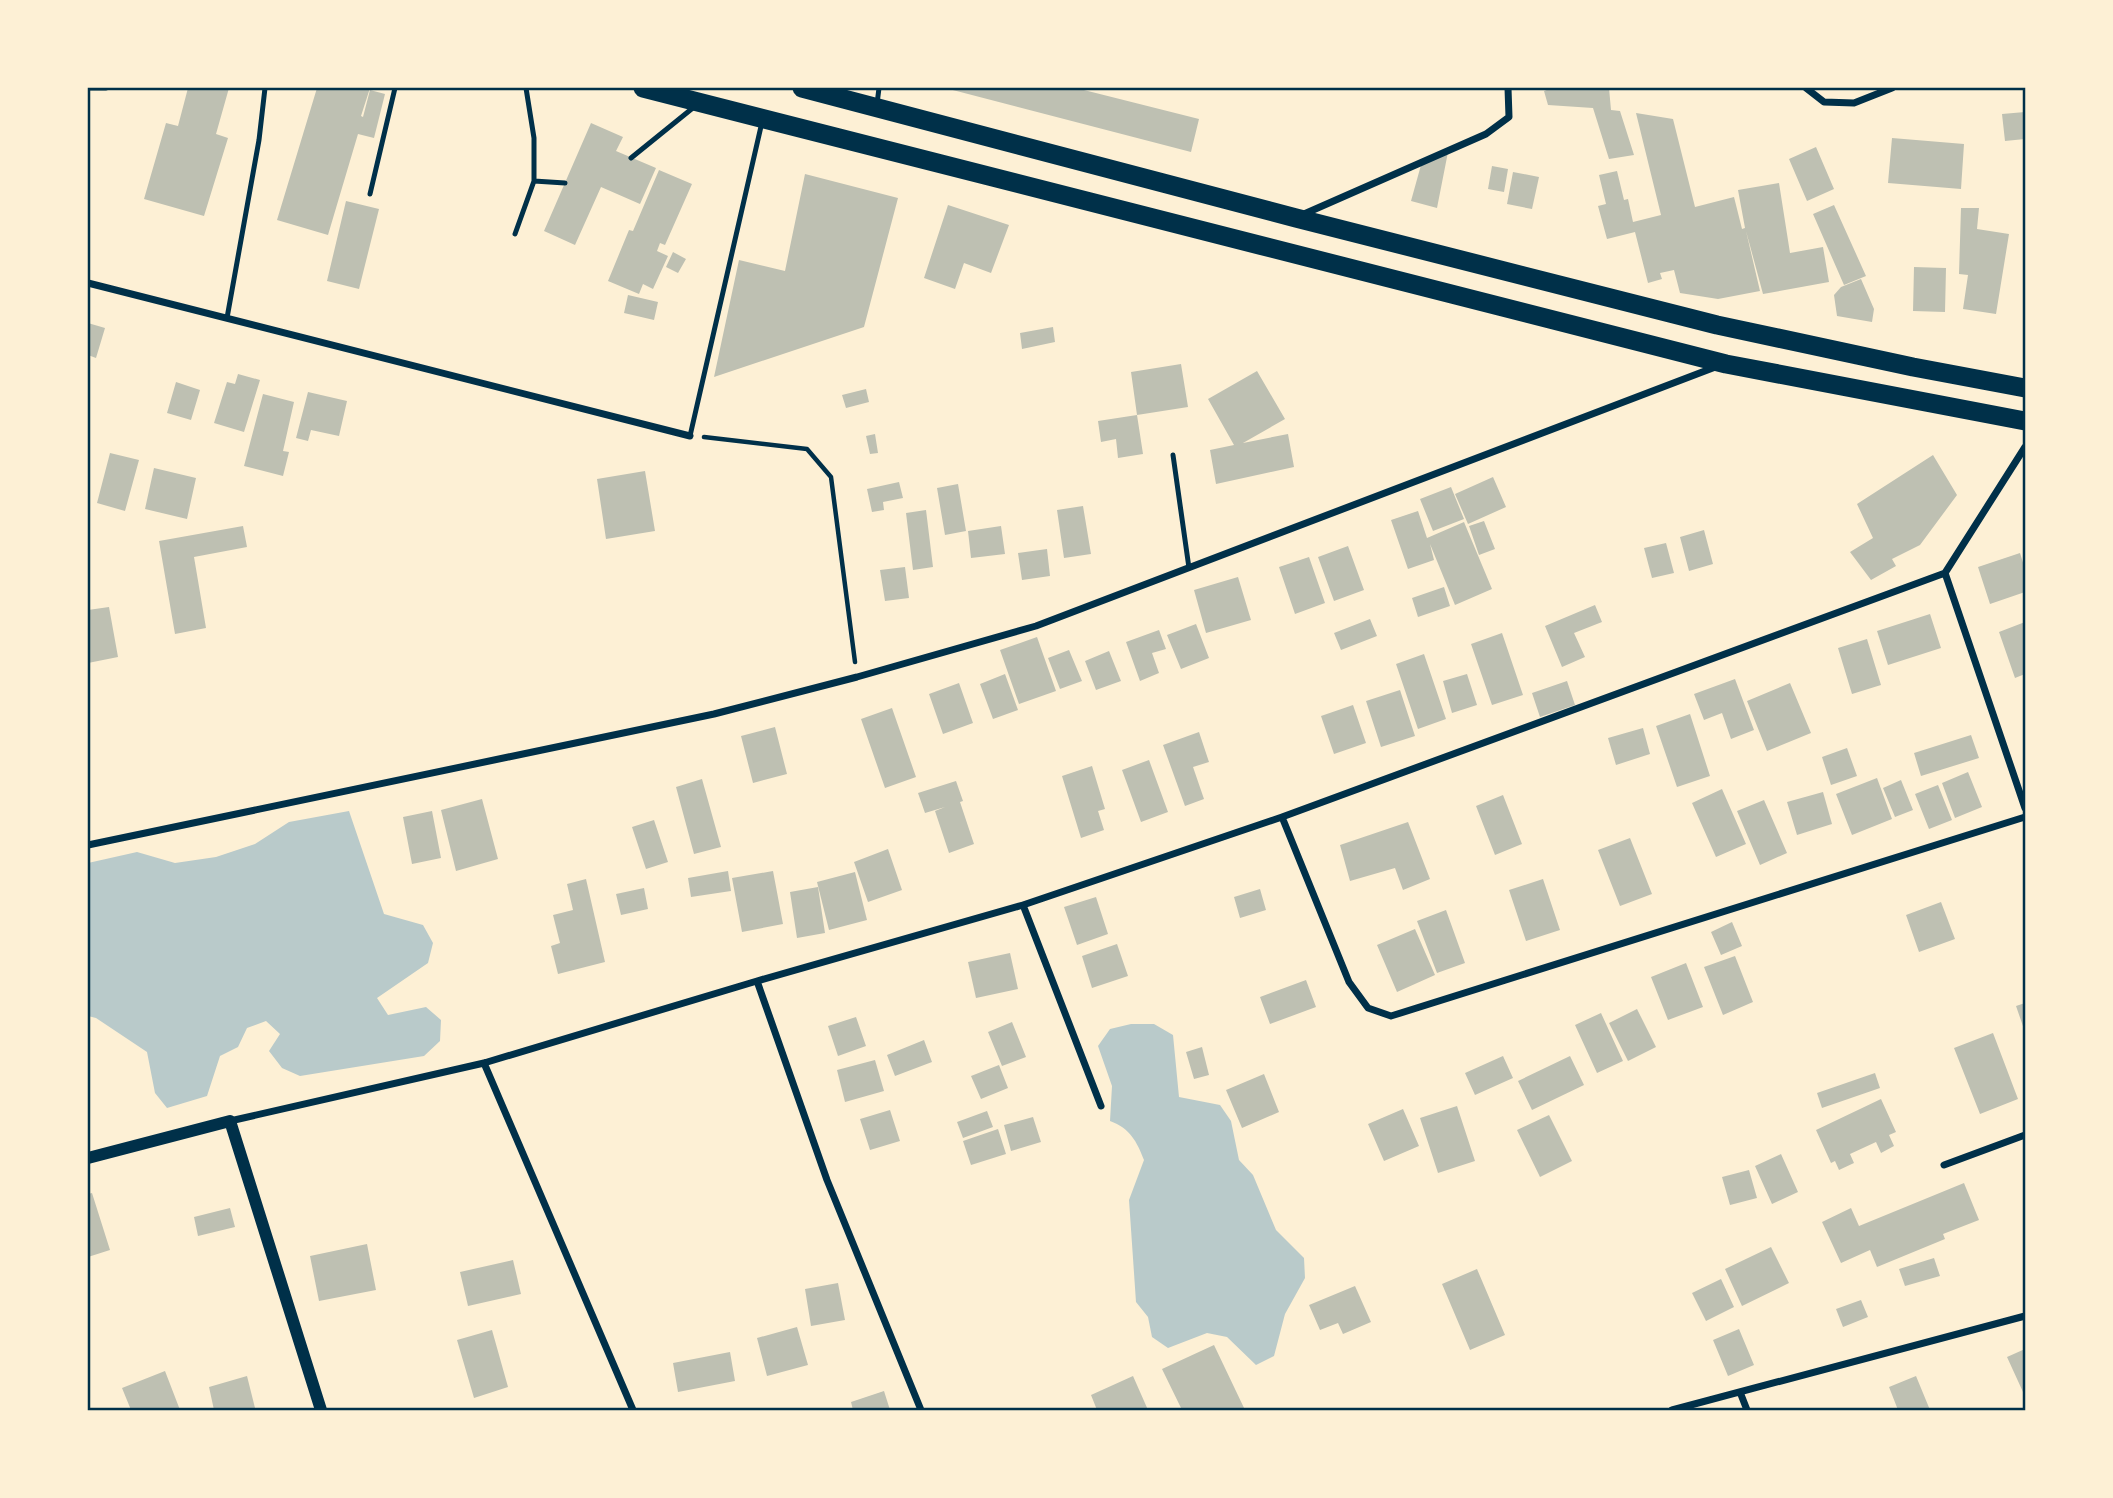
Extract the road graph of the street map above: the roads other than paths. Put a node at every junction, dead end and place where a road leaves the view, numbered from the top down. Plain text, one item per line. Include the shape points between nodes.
1 (88, 88) edge
2 (106, 88) edge
3 (265, 88) edge
4 (395, 88) edge
5 (526, 88) edge
6 (643, 88) edge
7 (802, 88) edge
8 (1508, 88) edge
9 (1806, 88) edge
10 (1892, 88) edge
11 (848, 94) edge
12 (878, 97) edge
13 (700, 101) junction
14 (763, 117) junction
15 (631, 158) dead end
16 (534, 181) junction
17 (565, 183) dead end
18 (370, 194) dead end
19 (1296, 218) junction
20 (515, 234) dead end
21 (88, 283) edge
22 (227, 318) junction
23 (1726, 364) junction
24 (2025, 387) edge
25 (2025, 421) edge
26 (690, 436) joint
27 (2025, 447) edge
28 (1173, 455) dead end
29 (1189, 568) junction
30 (1945, 573) junction
31 (2025, 808) edge
32 (1282, 817) junction
33 (2025, 817) edge
34 (88, 845) edge
35 (1023, 905) junction
36 (757, 981) junction
37 (484, 1063) junction
38 (1101, 1106) dead end
39 (230, 1121) junction
40 (2025, 1135) edge
41 (88, 1157) edge
42 (1944, 1165) dead end
43 (2025, 1316) edge
44 (1740, 1392) junction
45 (321, 1410) edge
46 (633, 1410) edge
47 (921, 1410) edge
48 (1672, 1410) edge
49 (1747, 1410) edge

1 - 2 lane
3 - 22 lane
4 - 18 lane
5 - 16 lane via 534,138
6 - 13 highway
7 - 11 highway
8 - 19 street via 1509,117 1486,134
9 - 10 street via 1824,102 1854,103
11 - 12 highway
12 - 19 highway
13 - 14 highway
13 - 15 lane
14 - 23 highway
14 - 26 lane
16 - 17 lane
16 - 20 lane
19 - 24 highway via 1717,325
21 - 22 street
22 - 26 street
23 - 25 highway
23 - 29 street
27 - 30 street
28 - 29 lane
29 - 34 street via 1036,626 714,714
30 - 31 street
30 - 32 street
32 - 33 street via 1349,982 1368,1008 1391,1016
32 - 35 street
35 - 36 street
35 - 38 street
36 - 37 street
36 - 47 street via 827,1180
37 - 39 street
37 - 46 street
39 - 41 street
39 - 45 street
40 - 42 street
43 - 44 street
44 - 48 street
44 - 49 street

